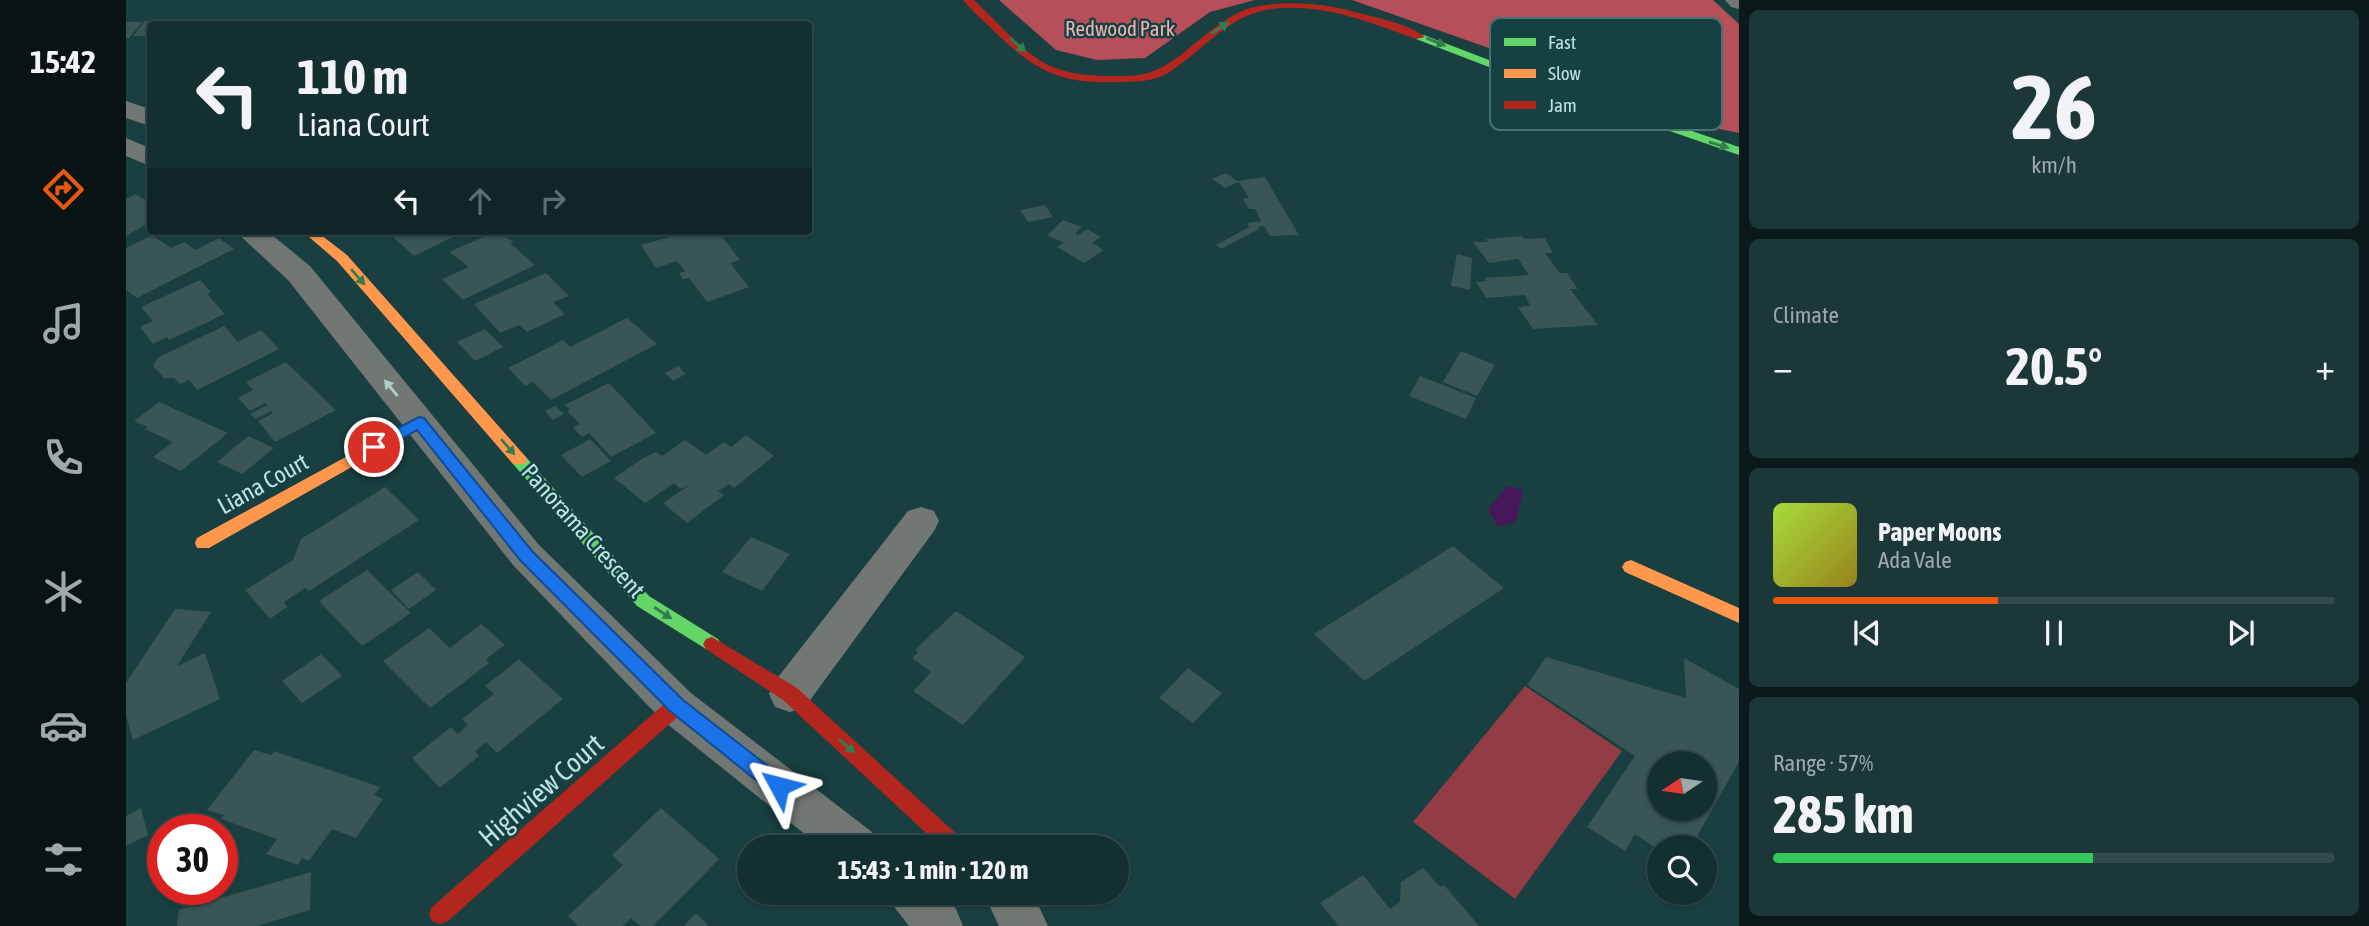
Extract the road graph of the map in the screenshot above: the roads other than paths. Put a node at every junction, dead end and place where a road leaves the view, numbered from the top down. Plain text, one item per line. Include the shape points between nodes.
1 (968, 0) edge
2 (1490, 64) edge
3 (126, 109) edge
4 (147, 117) edge
5 (1678, 130) edge
6 (1739, 151) edge
7 (254, 235) edge
8 (313, 235) edge
9 (419, 422) junction
10 (921, 521) dead end
11 (204, 543) dead end
12 (1631, 567) dead end
13 (1739, 616) edge
14 (790, 694) junction
15 (677, 706) junction
16 (841, 835) edge
17 (943, 835) edge
18 (922, 905) edge
19 (1013, 905) edge
20 (440, 915) dead end
21 (939, 926) edge
22 (1024, 926) edge

1 -> 2 street via 1041,66 1088,79 1141,78 1164,71 1215,31 1251,11 1305,5 1349,10
3 - 4 street
5 -> 6 street
9 -> 7 street via 299,273
8 -> 14 street, Panorama Crescent via 342,258 643,601
9 - 11 street, Liana Court
9 - 15 street via 526,555
10 - 14 street
12 - 13 street
14 -> 17 street, Panorama Crescent
15 - 16 street
15 - 20 street, Highview Court
18 - 21 street
19 - 22 street

